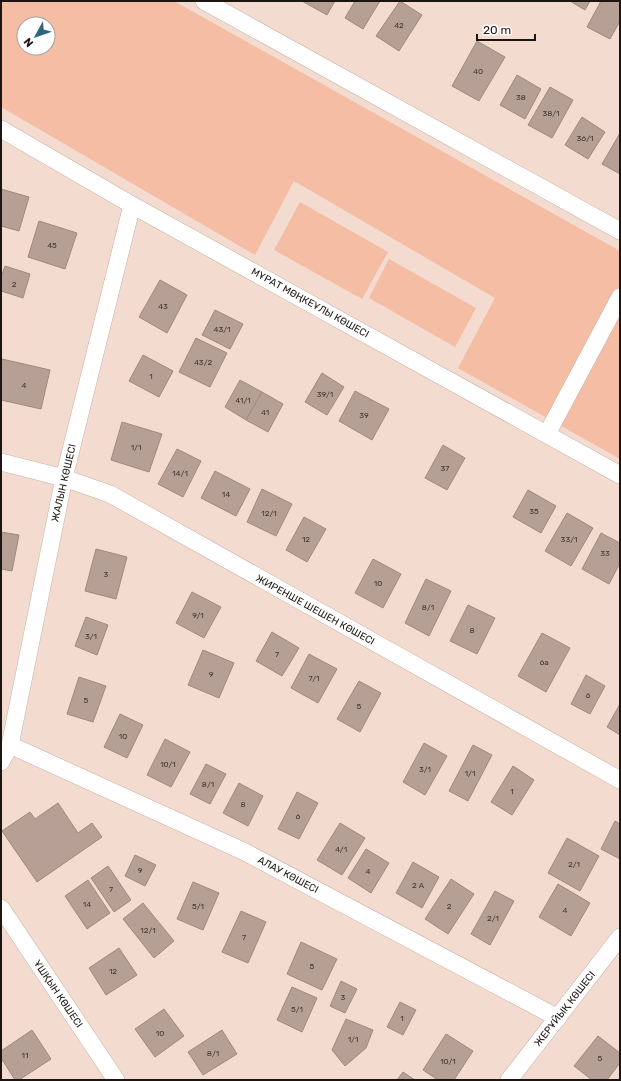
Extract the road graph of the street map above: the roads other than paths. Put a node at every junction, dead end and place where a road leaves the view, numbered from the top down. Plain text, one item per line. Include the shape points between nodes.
1 (204, 1) edge
2 (1, 129) edge
3 (132, 204) junction
4 (620, 231) edge
5 (620, 297) edge
6 (547, 434) junction
7 (1, 462) edge
8 (620, 474) edge
9 (64, 478) junction
10 (10, 745) junction
11 (1, 762) edge
12 (620, 780) edge
13 (1, 908) edge
14 (620, 937) edge
15 (558, 1018) junction
16 (116, 1080) edge
17 (509, 1080) edge

1 - 4 street
2 - 3 street, МҰРАТ МӨҢКЕҰЛЫ КӨШЕСІ
3 - 6 street, МҰРАТ МӨҢКЕҰЛЫ КӨШЕСІ
3 - 9 street, ЖАЛЫН КӨШЕСІ
5 - 6 street
6 - 8 street, МҰРАТ МӨҢКЕҰЛЫ КӨШЕСІ
7 - 9 street, ЖИРЕНШЕ ШЕШЕН КӨШЕСІ
9 - 10 street, ЖАЛЫН КӨШЕСІ
9 - 12 street, ЖИРЕНШЕ ШЕШЕН КӨШЕСІ via 110,494
10 - 11 street, ЖАЛЫН КӨШЕСІ
10 - 15 street, АЛАУ КӨШЕСІ via 245,852
13 - 16 street, ҰШҚЫН КӨШЕСІ
14 - 15 street, ЖЕРҰЙЫҚ КӨШЕСІ
15 - 17 street, ЖЕРҰЙЫҚ КӨШЕСІ

